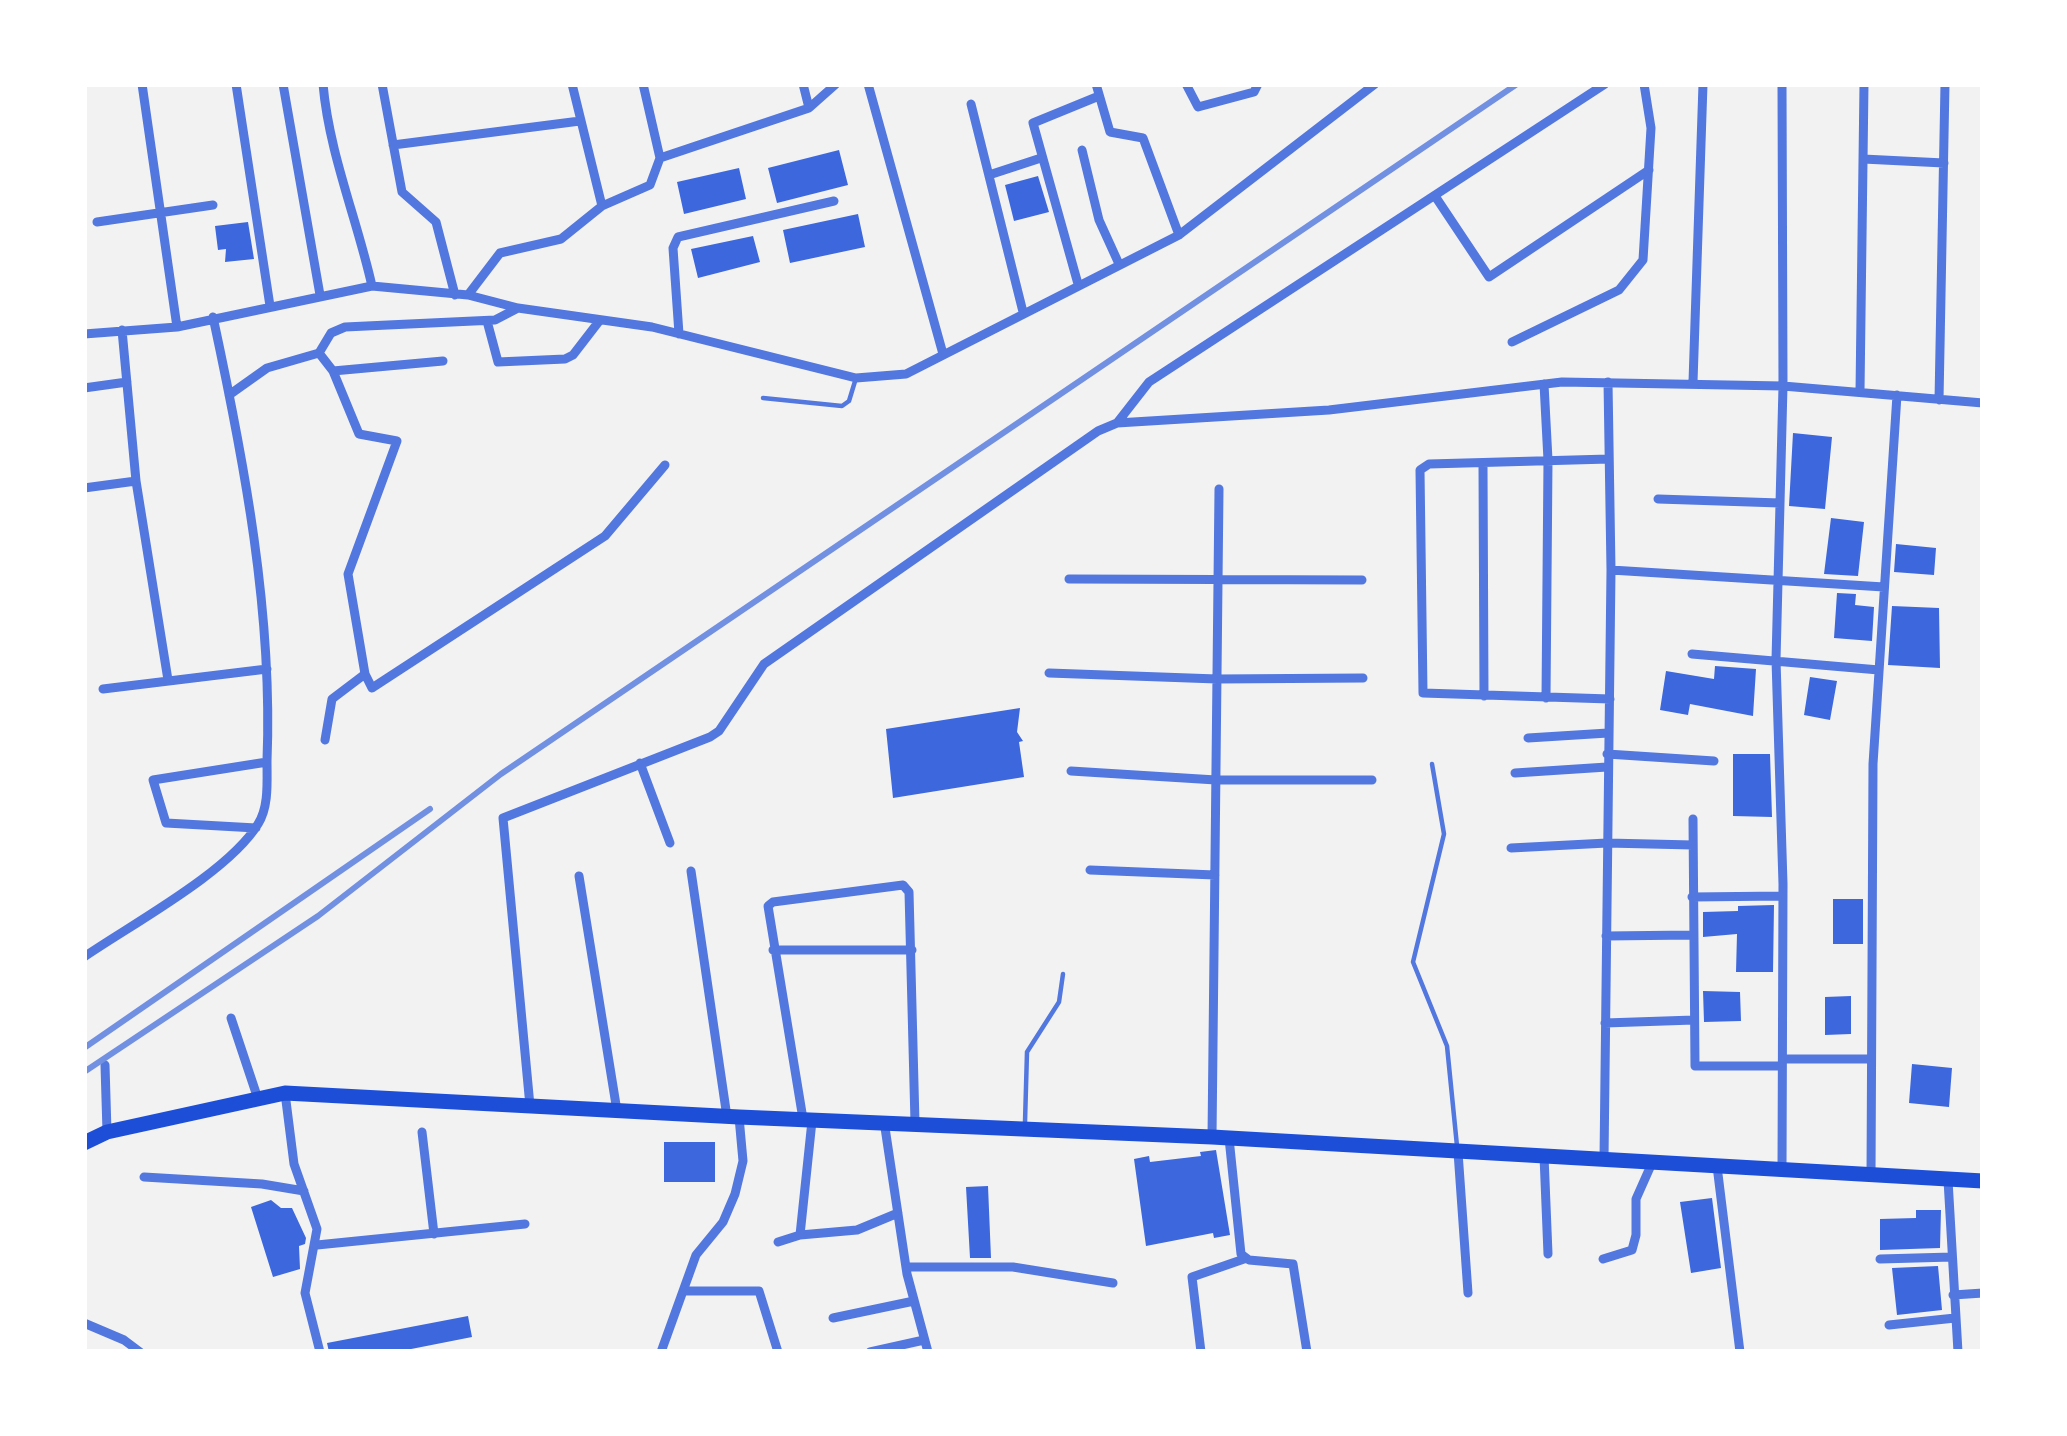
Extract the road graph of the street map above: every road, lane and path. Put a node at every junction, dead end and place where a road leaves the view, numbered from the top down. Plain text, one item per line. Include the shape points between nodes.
1 (142, 84) edge
2 (236, 84) edge
3 (283, 84) edge
4 (323, 84) edge
5 (382, 84) edge
6 (572, 84) edge
7 (643, 84) edge
8 (803, 84) edge
9 (836, 84) edge
10 (868, 84) edge
11 (1186, 84) edge
12 (1228, 84) edge
13 (1258, 84) edge
14 (1376, 84) edge
15 (1605, 84) edge
16 (1645, 84) edge
17 (1703, 84) edge
18 (1782, 84) edge
19 (1864, 84) edge
20 (1946, 84) edge
21 (1097, 90) edge
22 (1233, 98) junction
23 (970, 104) dead end
24 (809, 108) junction
25 (580, 122) junction
26 (393, 145) junction
27 (1082, 150) dead end
28 (660, 158) junction
29 (1041, 158) junction
30 (1863, 160) junction
31 (1944, 163) junction
32 (1649, 170) junction
33 (988, 175) junction
34 (1435, 196) junction
35 (834, 201) dead end
36 (213, 205) dead end
37 (602, 206) junction
38 (161, 213) junction
39 (97, 222) dead end
40 (1178, 235) junction
41 (1119, 264) junction
42 (1078, 284) junction
43 (373, 286) junction
44 (320, 295) junction
45 (455, 295) junction
46 (468, 295) junction
47 (270, 306) junction
48 (518, 308) junction
49 (1023, 311) junction
50 (213, 317) junction
51 (600, 320) junction
52 (487, 321) junction
53 (177, 327) junction
54 (122, 330) junction
55 (84, 334) edge
56 (680, 334) junction
57 (1512, 342) dead end
58 (319, 353) junction
59 (943, 354) junction
60 (443, 361) dead end
61 (333, 371) junction
62 (856, 378) junction
63 (127, 382) junction
64 (1607, 382) junction
65 (1694, 382) junction
66 (1544, 384) junction
67 (1783, 386) junction
68 (84, 388) edge
69 (1860, 392) junction
70 (230, 394) junction
71 (1897, 395) junction
72 (763, 398) dead end
73 (1939, 400) junction
74 (1983, 403) edge
75 (1117, 423) junction
76 (1609, 459) junction
77 (1548, 460) junction
78 (665, 465) dead end
79 (1483, 465) junction
80 (136, 482) junction
81 (84, 488) edge
82 (1219, 489) dead end
83 (1658, 499) dead end
84 (1780, 503) junction
85 (1611, 570) junction
86 (1218, 577) junction
87 (1069, 579) dead end
88 (1362, 580) dead end
89 (1778, 583) junction
90 (1884, 587) junction
91 (1692, 654) dead end
92 (1776, 660) junction
93 (267, 669) junction
94 (1879, 670) junction
95 (1048, 673) dead end
96 (364, 674) junction
97 (1363, 678) dead end
98 (1217, 679) junction
99 (168, 680) junction
100 (104, 689) dead end
101 (1484, 697) junction
102 (1546, 698) junction
103 (1610, 699) junction
104 (1608, 733) junction
105 (1528, 738) dead end
106 (325, 740) dead end
107 (1607, 754) junction
108 (1714, 761) dead end
109 (267, 763) junction
110 (640, 764) junction
111 (1432, 764) dead end
112 (1607, 767) junction
113 (1071, 771) dead end
114 (1515, 772) dead end
115 (1216, 780) junction
116 (1372, 780) dead end
117 (1693, 819) dead end
118 (256, 828) junction
119 (1606, 843) junction
120 (670, 844) dead end
121 (1693, 845) junction
122 (1511, 848) dead end
123 (1090, 870) dead end
124 (691, 871) dead end
125 (1215, 875) junction
126 (579, 876) dead end
127 (1783, 896) junction
128 (1692, 897) junction
129 (1692, 935) junction
130 (1606, 936) junction
131 (773, 950) junction
132 (912, 950) junction
133 (84, 957) edge
134 (1063, 974) dead end
135 (231, 1018) dead end
136 (1694, 1020) junction
137 (1605, 1022) junction
138 (1871, 1059) junction
139 (1782, 1062) junction
140 (105, 1065) dead end
141 (285, 1093) junction
142 (258, 1099) junction
143 (530, 1106) junction
144 (617, 1111) junction
145 (733, 1117) junction
146 (807, 1119) junction
147 (884, 1121) junction
148 (915, 1123) junction
149 (1024, 1128) junction
150 (107, 1132) junction
151 (422, 1132) dead end
152 (1220, 1137) junction
153 (84, 1143) edge
154 (1458, 1152) junction
155 (1544, 1156) junction
156 (1604, 1159) junction
157 (1652, 1162) junction
158 (1717, 1166) junction
159 (1782, 1170) junction
160 (1871, 1176) junction
161 (144, 1177) dead end
162 (1948, 1180) junction
163 (1983, 1181) edge
164 (304, 1191) junction
165 (898, 1213) junction
166 (524, 1225) dead end
167 (434, 1234) junction
168 (800, 1235) junction
169 (778, 1242) dead end
170 (317, 1245) junction
171 (1548, 1254) dead end
172 (1952, 1256) junction
173 (1603, 1258) dead end
174 (1880, 1258) dead end
175 (1244, 1259) junction
176 (906, 1267) junction
177 (1113, 1283) dead end
178 (685, 1291) junction
179 (1468, 1293) dead end
180 (1983, 1293) edge
181 (1954, 1295) junction
182 (914, 1300) junction
183 (833, 1318) dead end
184 (1955, 1318) junction
185 (84, 1323) edge
186 (1889, 1325) dead end
187 (926, 1346) edge
188 (140, 1352) edge
189 (320, 1352) edge
190 (662, 1352) edge
191 (778, 1352) edge
192 (870, 1352) edge
193 (1201, 1352) edge
194 (1307, 1352) edge
195 (1740, 1352) edge
196 (1958, 1352) edge

1 - 38 street
2 - 47 street
3 - 44 street
4 - 43 street
5 - 26 street
6 - 25 street
7 - 28 street
8 - 24 street
9 - 24 street
10 - 59 street
11 - 22 street via 1195,106
12 - 22 street
13 - 22 street
14 - 40 street
15 - 34 street
16 - 32 street
17 - 65 street
18 - 67 street
19 - 30 street
20 - 31 street
21 - 29 street via 1036,119
21 - 40 street via 1110,132 1145,142
23 - 33 street
24 - 28 street
25 - 26 street
25 - 37 street
26 - 45 street via 402,192 438,227
27 - 41 street
28 - 37 street via 650,185
29 - 33 street
29 - 42 street
30 - 31 street
30 - 69 street
31 - 73 street
32 - 34 street via 1489,277
32 - 57 street via 1646,251 1624,285
33 - 49 street
34 - 75 street via 1150,382
35 - 56 street via 678,237
36 - 38 street
37 - 46 street via 560,239 500,253
38 - 39 street
38 - 53 street
40 - 41 street
41 - 42 street
42 - 49 street
43 - 44 street
43 - 45 street
44 - 47 street
45 - 46 street
46 - 48 street
47 - 50 street
48 - 51 street
48 - 52 street
49 - 59 street
50 - 53 street
50 - 70 street
51 - 52 street via 573,356 498,362
51 - 56 street
52 - 58 street via 345,327
53 - 54 street
54 - 55 street
54 - 63 street
56 - 62 street
58 - 61 street
58 - 70 street via 267,368
59 - 62 street via 906,374
60 - 61 street
61 - 96 street via 358,434 397,441 348,574
62 - 72 lane via 842,406
63 - 68 street
63 - 80 street
64 - 65 street
64 - 66 street
64 - 76 street
65 - 67 street
66 - 75 street via 1329,410
66 - 77 street
67 - 69 street
67 - 84 street
69 - 71 street
70 - 93 street
71 - 73 street
71 - 90 street
73 - 74 street
75 - 110 street via 764,664 718,731
76 - 77 street
76 - 85 street
77 - 79 street
77 - 102 street
78 - 96 street via 605,536 379,687
79 - 101 street
79 - 101 street via 1420,470 1422,690
80 - 81 street
80 - 99 street
82 - 86 street
83 - 84 street
84 - 89 street
85 - 89 street
85 - 103 street
86 - 87 street
86 - 88 street
86 - 98 street
89 - 90 street
89 - 92 street
90 - 94 street
91 - 92 street
92 - 94 street
92 - 127 street
93 - 99 street
93 - 109 street
94 - 138 street
95 - 98 street
96 - 106 street via 332,699
97 - 98 street
98 - 115 street
99 - 100 street
101 - 102 street
102 - 103 street
103 - 104 street
104 - 105 street
104 - 107 street
107 - 108 street
107 - 112 street
109 - 118 street
109 - 118 street via 152,780 166,824
110 - 120 street
110 - 143 street via 502,818
111 - 154 lane via 1444,833 1413,962 1447,1046
112 - 114 street
112 - 119 street
113 - 115 street
115 - 116 street
115 - 125 street
117 - 121 street
118 - 133 street via 223,862
119 - 121 street
119 - 122 street
119 - 130 street
121 - 128 street
123 - 125 street
124 - 145 street
125 - 152 street
126 - 144 street
127 - 128 street
127 - 139 street
128 - 129 street
129 - 130 street
129 - 136 street
130 - 137 street
131 - 132 street
131 - 132 street via 773,902 903,885
131 - 146 street
132 - 148 street
134 - 149 lane via 1059,1002 1027,1052
135 - 142 street
136 - 137 street
136 - 139 street via 1695,1066
137 - 156 street
138 - 139 street
138 - 160 street
139 - 159 street
140 - 150 street
141 - 142 highway
141 - 143 highway
141 - 164 street
142 - 150 highway
143 - 144 highway
144 - 145 highway
145 - 146 highway
145 - 178 street via 743,1161 736,1194 696,1256
146 - 147 highway
146 - 168 street
147 - 148 highway
147 - 165 street
148 - 149 highway
149 - 152 highway
150 - 153 highway
151 - 167 street
152 - 154 highway
152 - 175 street
154 - 155 highway
154 - 179 street
155 - 156 highway
155 - 171 street
156 - 157 highway
157 - 158 highway
157 - 173 street via 1636,1199 1632,1250
158 - 159 highway
158 - 195 street
159 - 160 highway
160 - 162 highway
161 - 164 street
162 - 163 highway
162 - 172 street
164 - 170 street
165 - 168 street via 856,1230
165 - 176 street
166 - 167 street
167 - 170 street
168 - 169 street
170 - 189 street via 305,1293
172 - 174 street
172 - 181 street
175 - 193 street via 1192,1277
175 - 194 street via 1293,1264
176 - 177 street via 1013,1267
176 - 182 street
178 - 190 street
178 - 191 street via 759,1291
180 - 181 street
181 - 184 street
182 - 183 street
182 - 187 street
184 - 186 street
184 - 196 street
185 - 188 street
187 - 192 street

